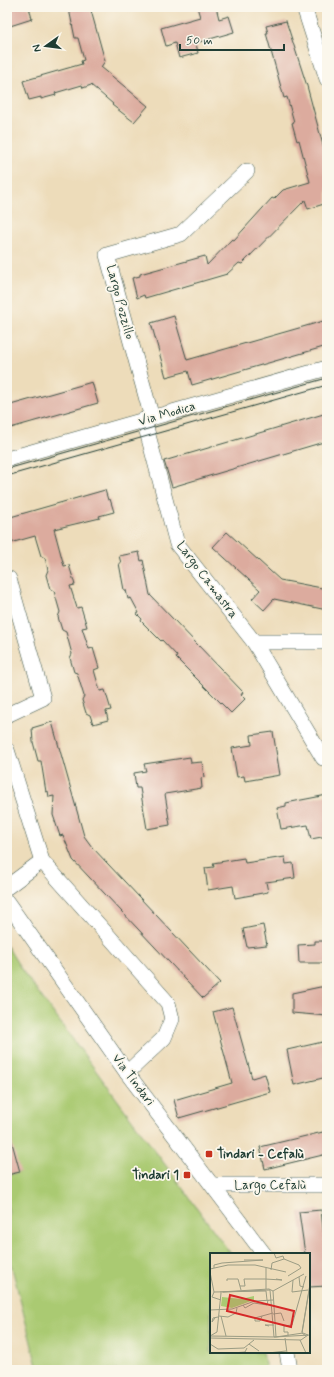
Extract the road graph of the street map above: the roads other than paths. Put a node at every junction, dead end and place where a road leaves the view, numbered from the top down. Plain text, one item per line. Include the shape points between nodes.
1 (304, 7) edge
2 (327, 79) edge
3 (247, 171) dead end
4 (327, 368) edge
5 (148, 419) junction
6 (7, 459) edge
7 (7, 579) edge
8 (254, 642) junction
9 (327, 642) edge
10 (7, 715) edge
11 (7, 750) edge
12 (327, 758) edge
13 (42, 860) junction
14 (7, 887) edge
15 (7, 902) edge
16 (127, 1073) junction
17 (213, 1185) junction
18 (327, 1187) edge
19 (263, 1253) edge
20 (287, 1353) edge
21 (290, 1370) edge

1 - 2 street
3 - 5 street, Largo Pozzillo via 181,234 107,255
4 - 5 street, Via Modica
5 - 6 street, Via Modica
5 - 8 street, Largo Camastra via 177,544
7 - 10 street via 9,578 43,698
8 - 9 street
8 - 12 street, Largo Camastra via 323,758
11 - 13 street
13 - 14 street
13 - 16 street via 168,1003 172,1019 164,1038
15 - 16 street, Via Tindari
16 - 17 street, Via Tindari
17 - 18 street, Largo Cefalù
17 - 19 street, Via Tindari
20 - 21 street

